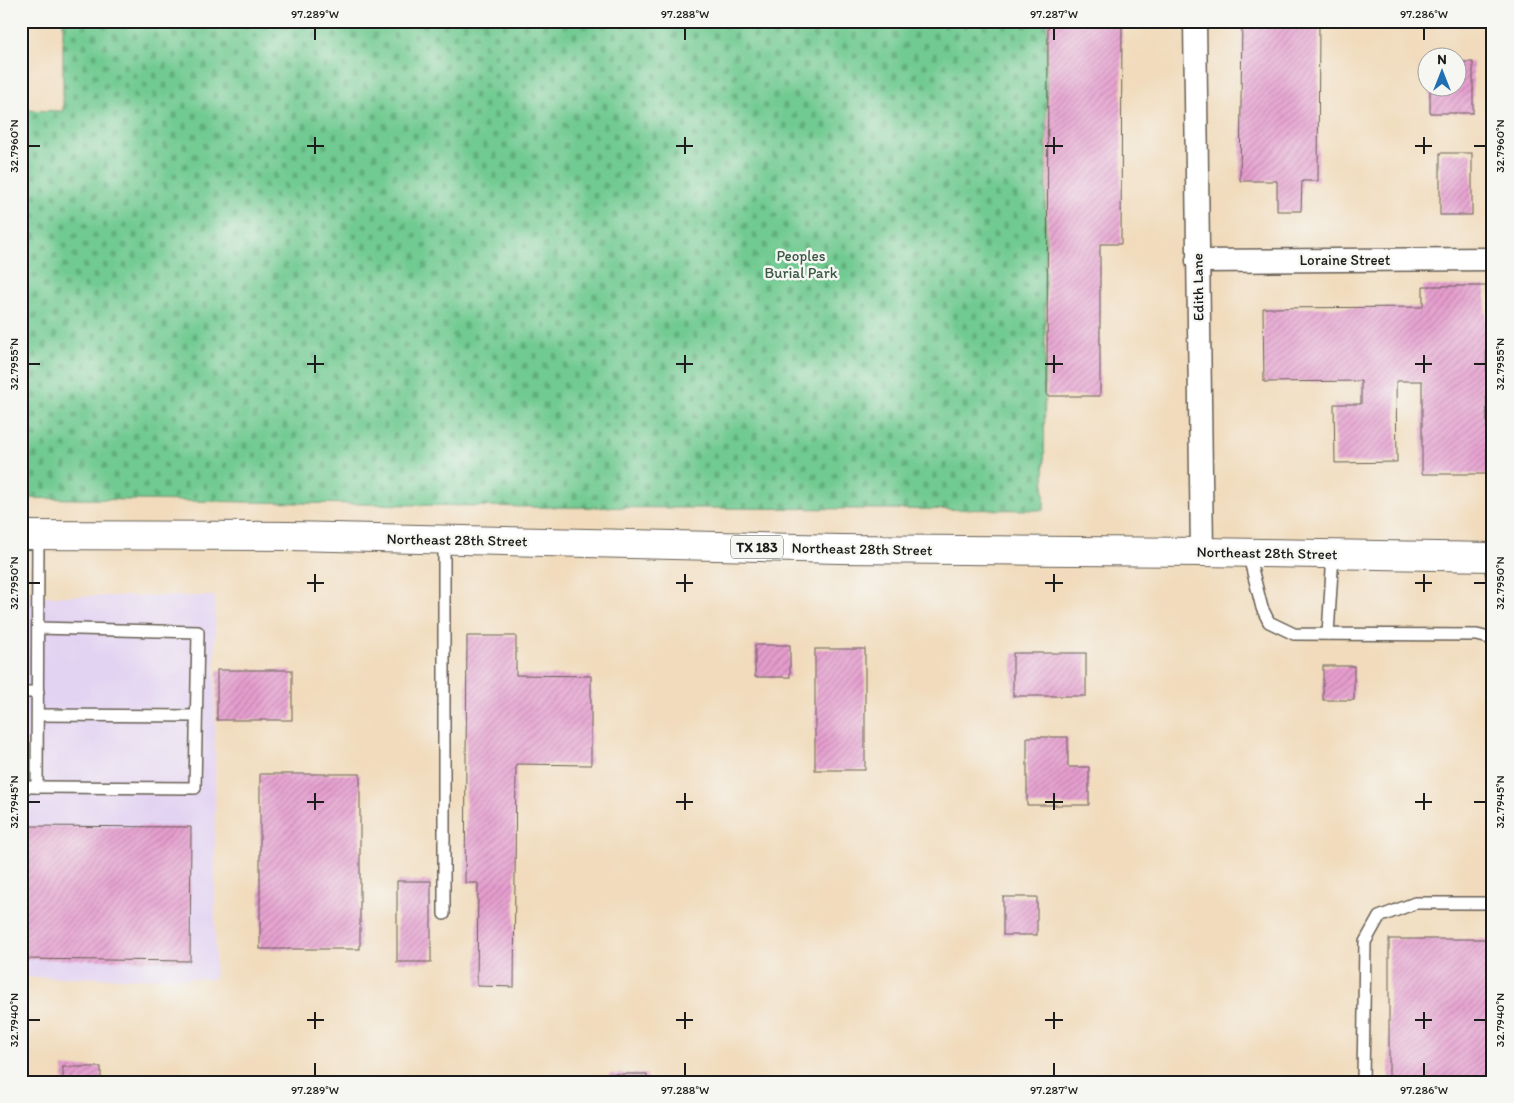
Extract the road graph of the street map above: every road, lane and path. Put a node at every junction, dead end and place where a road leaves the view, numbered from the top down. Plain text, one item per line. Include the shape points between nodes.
1 (1195, 21) edge
2 (1493, 259) edge
3 (1197, 262) junction
4 (30, 535) edge
5 (444, 540) junction
6 (1202, 552) junction
7 (1248, 553) junction
8 (1333, 554) junction
9 (1491, 565) edge
10 (38, 628) junction
11 (1328, 634) junction
12 (1493, 639) edge
13 (21, 692) edge
14 (38, 692) junction
15 (38, 714) junction
16 (196, 716) junction
17 (21, 787) edge
18 (37, 787) junction
19 (1493, 903) edge
20 (444, 914) dead end
21 (1363, 1082) edge

1 - 3 street, Edith Lane
2 - 3 street, Loraine Street
3 - 6 street, Edith Lane
4 - 5 main road, Northeast 28th Street / TX 183
4 - 10 lane
5 - 6 main road, Northeast 28th Street / TX 183 via 839,549
5 - 20 lane
6 - 7 main road, Northeast 28th Street / TX 183
7 - 8 main road, Northeast 28th Street / TX 183
7 - 11 lane via 1262,608 1269,622 1294,634
8 - 9 main road, Northeast 28th Street / TX 183
8 - 11 lane
10 - 14 lane
10 - 16 lane via 198,632
11 - 12 lane via 1477,635
13 - 14 lane
14 - 15 lane
15 - 16 lane
15 - 18 lane
16 - 18 lane via 195,788
17 - 18 lane
19 - 21 lane via 1415,903 1379,917 1365,942

